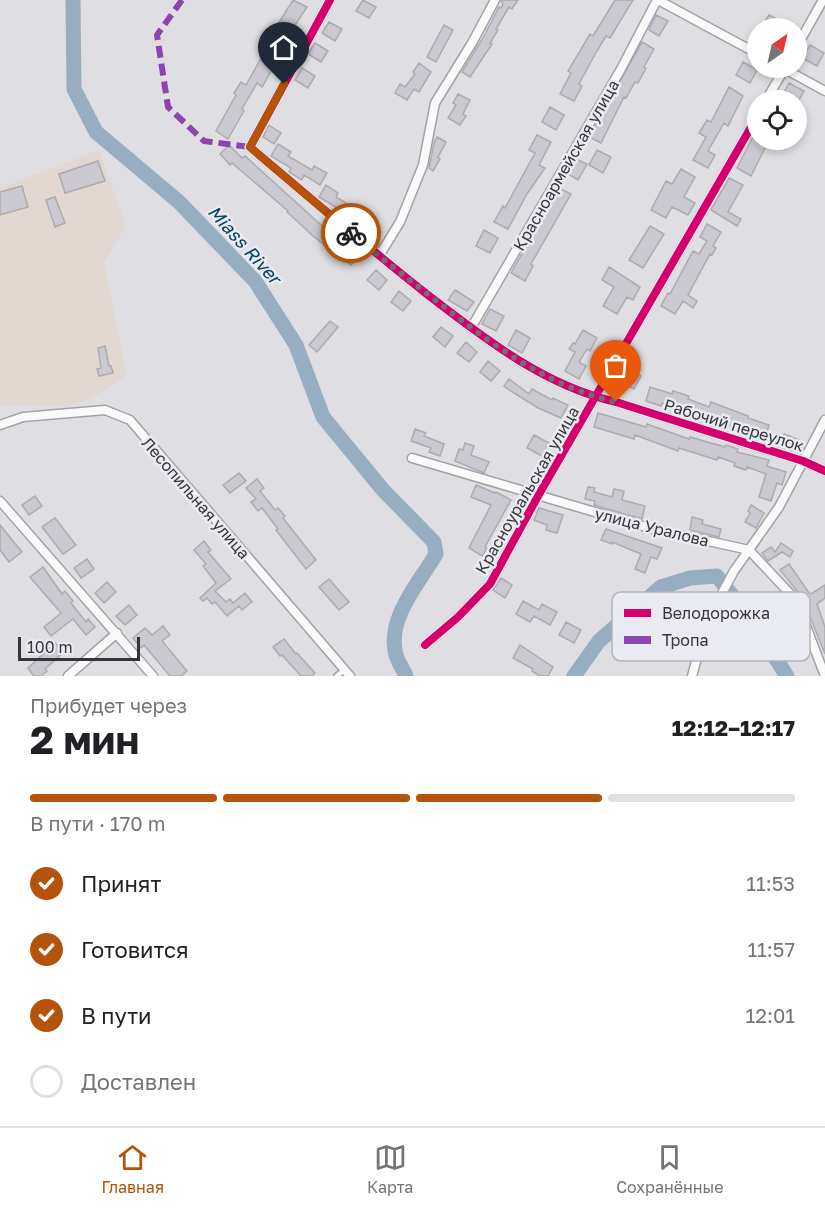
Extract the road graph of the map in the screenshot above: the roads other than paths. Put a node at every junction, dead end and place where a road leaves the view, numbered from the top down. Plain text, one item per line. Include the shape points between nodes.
1 (330, 0) edge
2 (495, 0) edge
3 (658, 0) edge
4 (823, 0) edge
5 (807, 28) edge
6 (747, 48) edge
7 (803, 78) edge
8 (825, 90) edge
9 (747, 134) edge
10 (379, 256) junction
11 (471, 328) junction
12 (596, 398) junction
13 (825, 420) edge
14 (0, 425) edge
15 (412, 458) dead end
16 (803, 461) junction
17 (825, 471) edge
18 (538, 496) junction
19 (0, 501) edge
20 (749, 550) junction
21 (723, 592) edge
22 (788, 592) edge
23 (117, 633) junction
24 (810, 637) edge
25 (425, 645) dead end
26 (696, 661) edge
27 (347, 673) edge
28 (68, 676) edge
29 (153, 676) edge
30 (337, 676) edge
31 (692, 676) edge
32 (825, 676) edge

1 - 10 street, Рабочий переулок via 250,147
2 - 10 street via 435,104 423,165 400,222
3 - 6 street
3 - 11 street, Красноармейская улица
4 - 5 street
7 - 8 street
9 - 12 street, Красноуральская улица
10 - 11 street, Рабочий переулок
11 - 12 street, Рабочий переулок via 535,371
12 - 16 street, Рабочий переулок
12 - 18 street, Красноуральская улица
13 - 16 street
14 - 27 street, Лесопильная улица via 23,417 105,410 130,420
15 - 18 street, улица Уралова
16 - 17 street, Рабочий переулок
16 - 20 street via 779,507
18 - 20 street, улица Уралова via 649,528
18 - 25 street, Красноуральская улица via 490,584
19 - 23 street
20 - 21 street
20 - 22 street
23 - 28 street
23 - 29 street
24 - 32 street
26 - 31 street
27 - 30 lane

